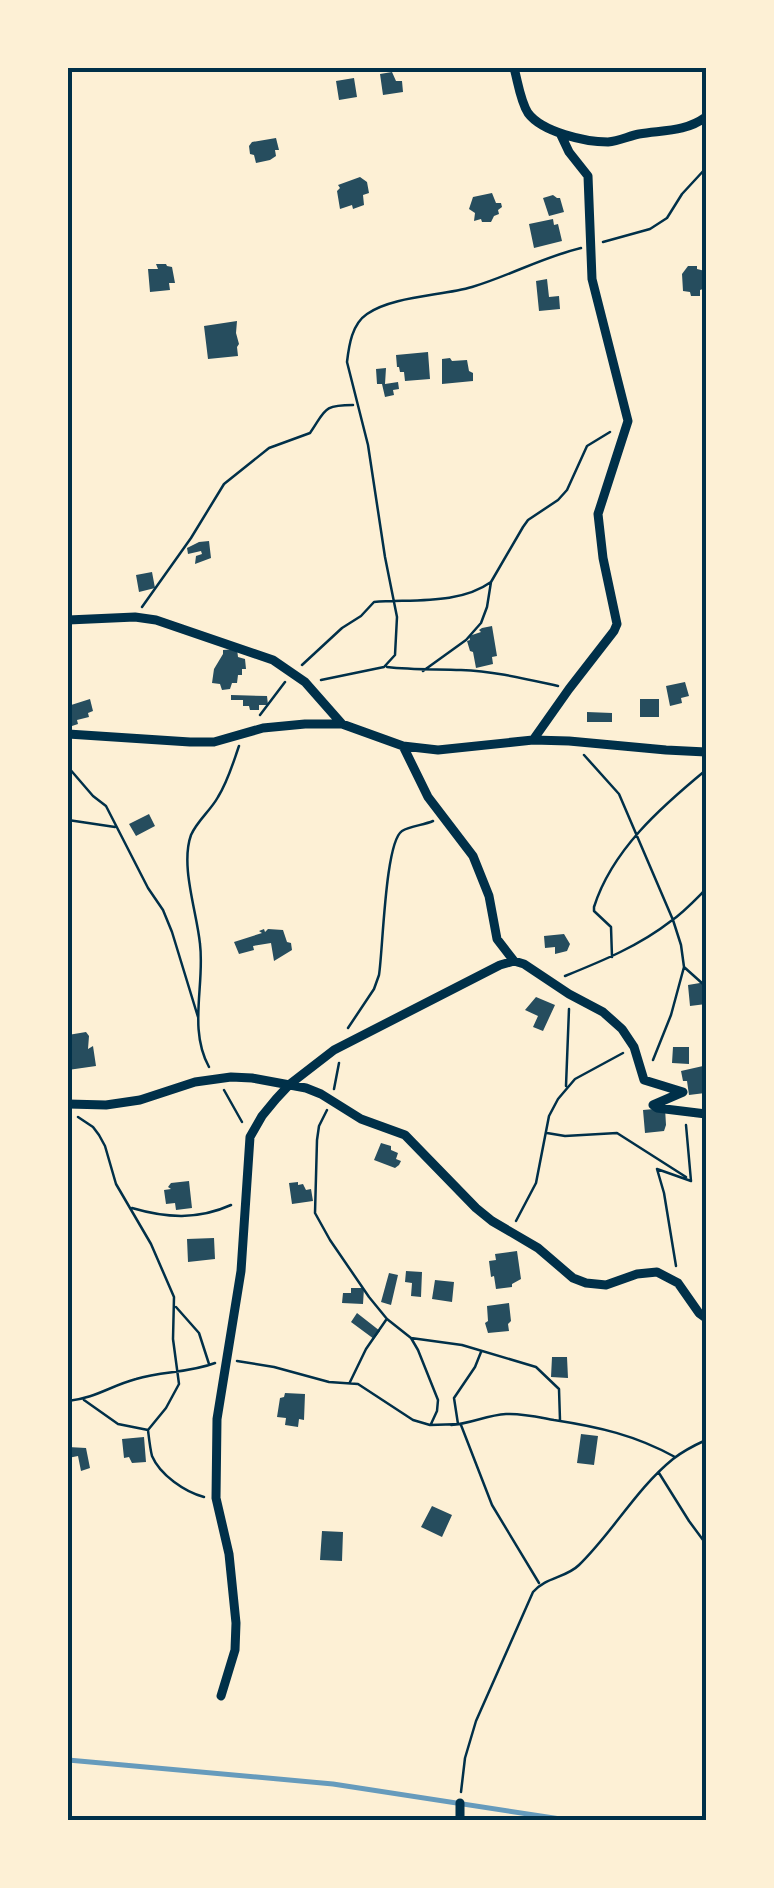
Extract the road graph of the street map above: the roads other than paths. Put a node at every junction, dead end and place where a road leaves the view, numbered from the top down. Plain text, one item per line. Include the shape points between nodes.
1 (514, 68) edge
2 (706, 117) edge
3 (560, 132) junction
4 (68, 620) edge
5 (342, 724) junction
6 (68, 734) edge
7 (534, 740) junction
8 (403, 746) junction
9 (706, 752) edge
10 (514, 960) junction
11 (290, 1084) junction
12 (68, 1104) edge
13 (706, 1114) edge
14 (706, 1318) edge
15 (221, 1696) dead end
16 (460, 1803) road end
17 (460, 1820) edge

1 - 3 street via 530,115
2 - 3 street via 692,127 612,142
3 - 7 street via 588,176 592,280 628,421 598,514 617,624
4 - 5 street via 156,620 243,648 305,682
5 - 6 street via 263,728 214,742
5 - 8 street
7 - 8 street via 438,750
7 - 9 street
8 - 10 street via 428,797 473,856 496,939
10 - 11 street via 334,1050
10 - 13 street via 616,1022 634,1047 644,1080 683,1092 653,1104 657,1108
11 - 12 street via 216,1078 140,1100
11 - 14 street via 405,1136 476,1208 573,1278 606,1285 657,1272 678,1283
11 - 15 street via 250,1137 241,1271 217,1418 216,1498 236,1623
16 - 17 street

